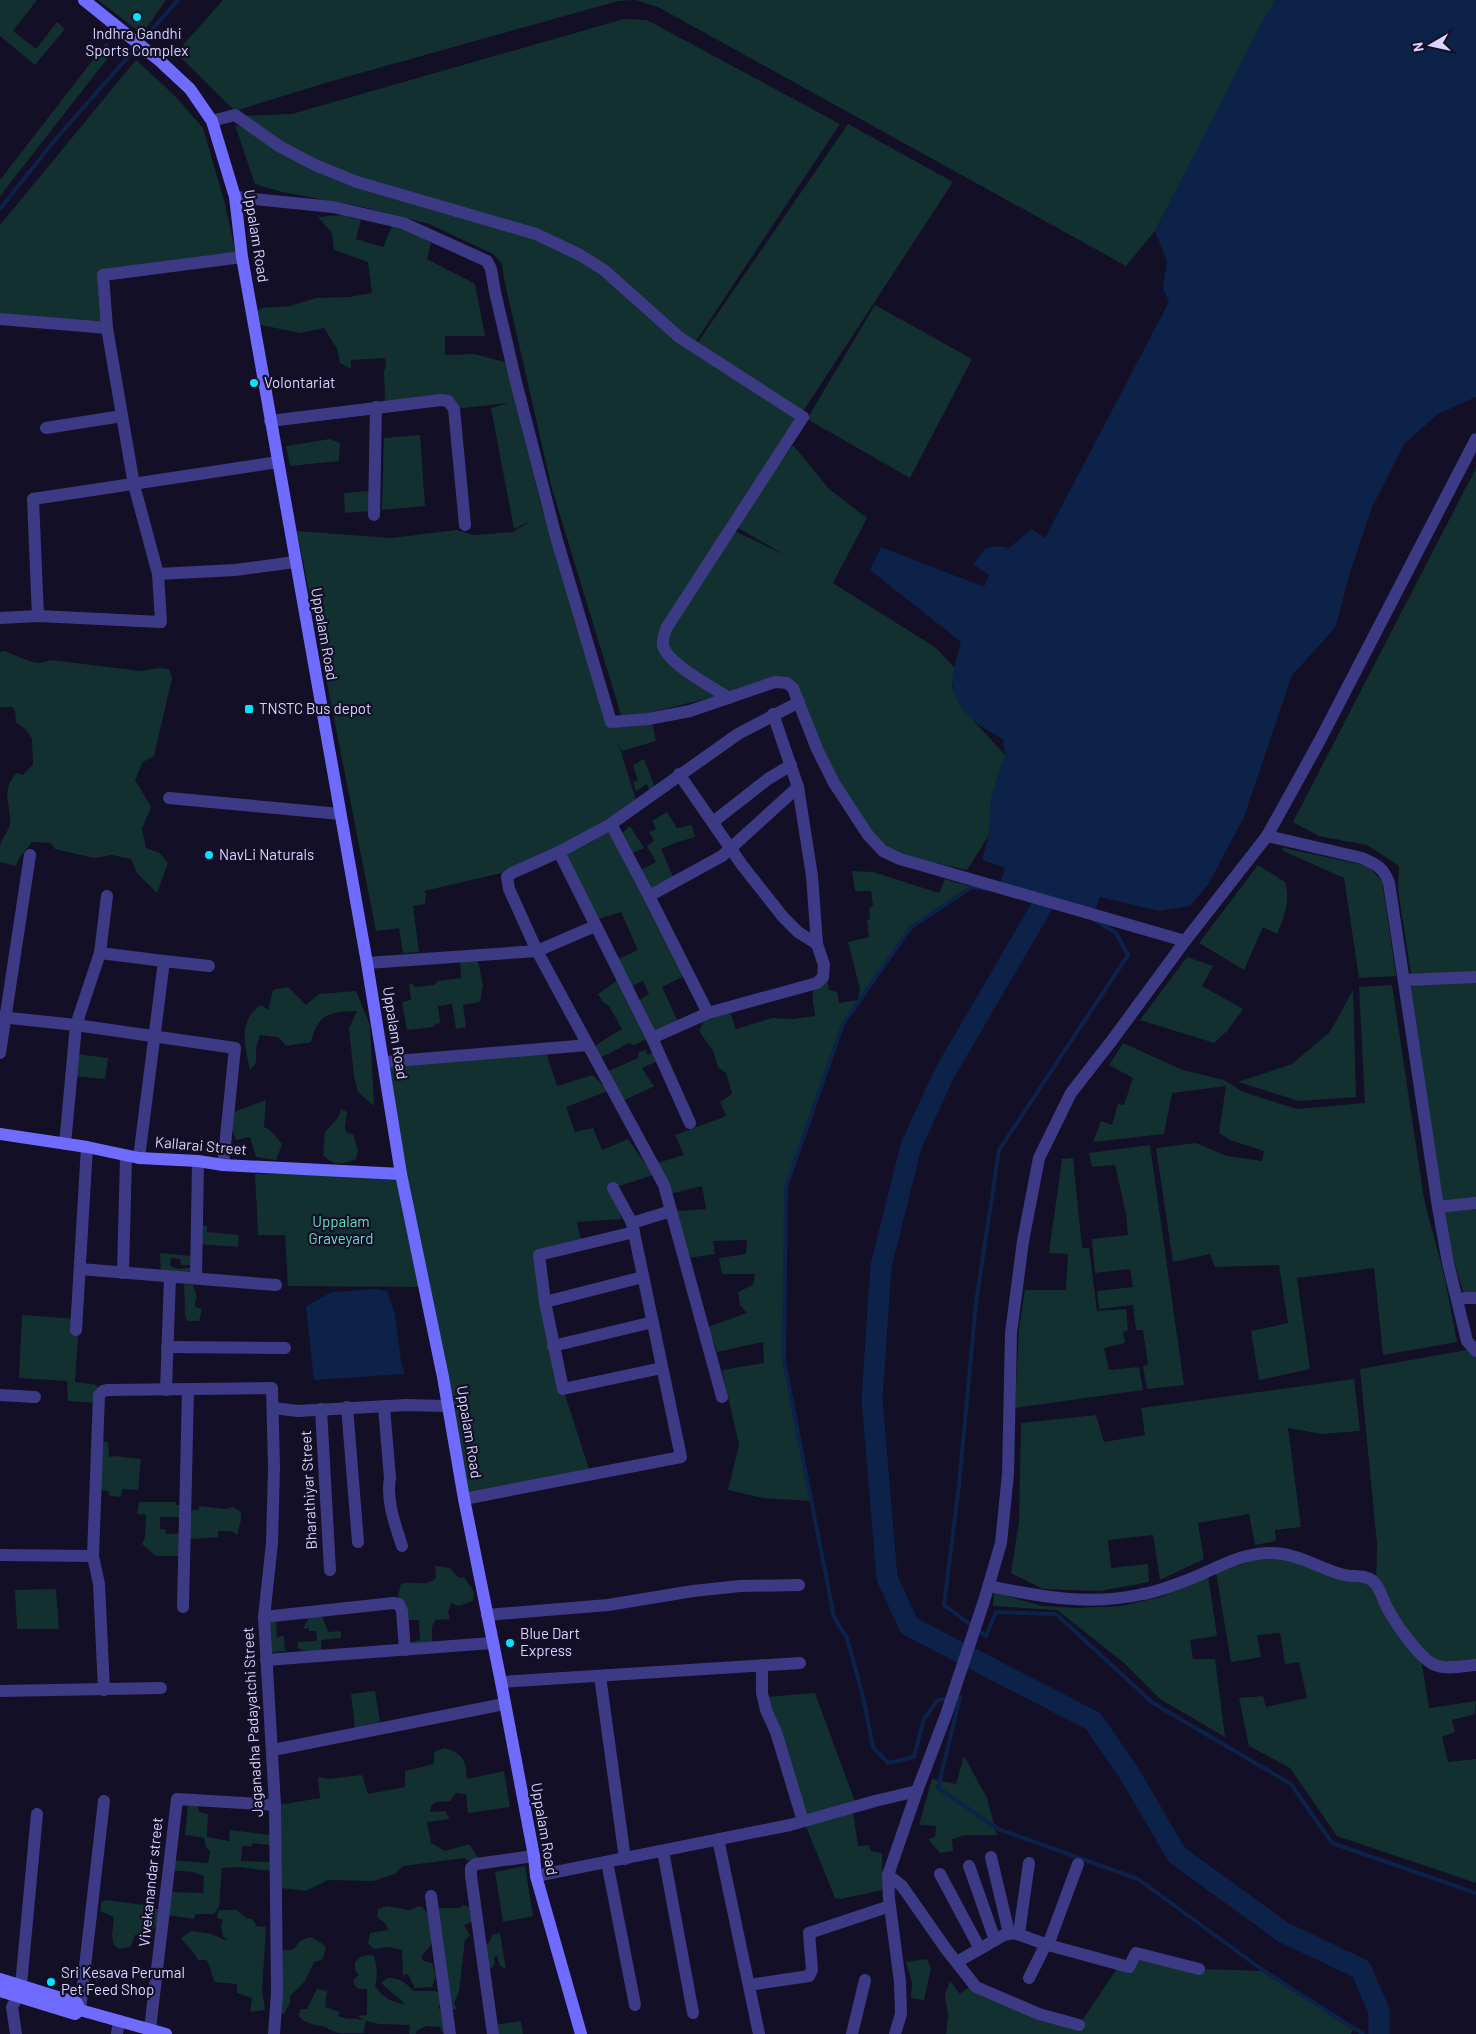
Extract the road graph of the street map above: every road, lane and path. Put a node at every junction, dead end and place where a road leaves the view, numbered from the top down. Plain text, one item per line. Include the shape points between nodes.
1 (84, 0) edge
2 (212, 121) junction
3 (235, 197) junction
4 (242, 257) junction
5 (0, 319) edge
6 (108, 328) junction
7 (376, 407) junction
8 (122, 416) junction
9 (270, 421) junction
10 (46, 428) dead end
11 (1476, 440) edge
12 (278, 462) junction
13 (134, 485) junction
14 (374, 515) dead end
15 (464, 525) dead end
16 (295, 562) junction
17 (158, 574) junction
18 (38, 616) junction
19 (0, 618) edge
20 (729, 698) junction
21 (799, 702) junction
22 (773, 714) junction
23 (791, 765) junction
24 (680, 774) junction
25 (798, 787) junction
26 (169, 798) dead end
27 (340, 814) junction
28 (713, 822) junction
29 (611, 824) junction
30 (1267, 836) junction
31 (731, 848) junction
32 (559, 852) junction
33 (30, 855) dead end
34 (107, 896) dead end
35 (649, 896) junction
36 (595, 926) junction
37 (1185, 941) junction
38 (818, 944) junction
39 (537, 950) junction
40 (100, 953) junction
41 (164, 961) junction
42 (367, 963) junction
43 (209, 966) dead end
44 (1476, 977) edge
45 (1405, 980) junction
46 (708, 1013) junction
47 (3, 1018) edge
48 (76, 1025) junction
49 (154, 1037) junction
50 (652, 1038) junction
51 (588, 1045) junction
52 (0, 1053) edge
53 (384, 1062) junction
54 (690, 1123) dead end
55 (0, 1134) edge
56 (64, 1144) junction
57 (87, 1147) junction
58 (126, 1156) junction
59 (139, 1158) junction
60 (198, 1161) junction
61 (223, 1165) junction
62 (401, 1174) junction
63 (613, 1188) dead end
64 (1476, 1203) edge
65 (1438, 1207) junction
66 (671, 1211) junction
67 (633, 1228) junction
68 (80, 1269) junction
69 (123, 1272) junction
70 (170, 1277) junction
71 (643, 1277) junction
72 (196, 1278) junction
73 (276, 1285) dead end
74 (546, 1302) junction
75 (653, 1322) junction
76 (76, 1330) dead end
77 (554, 1346) junction
78 (167, 1347) junction
79 (285, 1348) dead end
80 (1476, 1350) edge
81 (662, 1368) junction
82 (166, 1390) junction
83 (188, 1390) junction
84 (0, 1395) edge
85 (35, 1397) dead end
86 (722, 1397) dead end
87 (447, 1406) junction
88 (347, 1407) junction
89 (384, 1407) junction
90 (273, 1408) junction
91 (321, 1409) junction
92 (464, 1499) junction
93 (358, 1542) dead end
94 (402, 1546) dead end
95 (0, 1555) edge
96 (93, 1556) junction
97 (330, 1570) dead end
98 (799, 1585) dead end
99 (989, 1586) junction
100 (183, 1607) dead end
101 (487, 1615) junction
102 (264, 1616) junction
103 (492, 1643) junction
104 (405, 1650) junction
105 (266, 1660) junction
106 (800, 1663) dead end
107 (762, 1665) junction
108 (1476, 1665) edge
109 (600, 1676) junction
110 (501, 1682) junction
111 (161, 1688) dead end
112 (104, 1690) junction
113 (0, 1691) edge
114 (504, 1704) junction
115 (273, 1750) junction
116 (916, 1791) junction
117 (104, 1801) dead end
118 (276, 1805) junction
119 (37, 1814) dead end
120 (803, 1821) junction
121 (718, 1839) junction
122 (663, 1851) junction
123 (534, 1856) junction
124 (991, 1857) dead end
125 (625, 1859) junction
126 (607, 1862) junction
127 (1029, 1863) dead end
128 (1078, 1864) dead end
129 (969, 1866) dead end
130 (940, 1874) dead end
131 (888, 1875) junction
132 (536, 1876) junction
133 (431, 1896) dead end
134 (890, 1906) junction
135 (1014, 1933) junction
136 (995, 1940) junction
137 (1047, 1944) junction
138 (980, 1949) junction
139 (957, 1962) junction
140 (1199, 1969) dead end
141 (0, 1978) edge
142 (1029, 1978) dead end
143 (865, 1980) dead end
144 (749, 1985) junction
145 (20, 1990) junction
146 (0, 1991) edge
147 (635, 2005) dead end
148 (80, 2010) junction
149 (693, 2013) dead end
150 (118, 2021) junction
151 (1079, 2025) dead end
152 (150, 2029) junction
153 (16, 2034) edge
154 (117, 2034) edge
155 (166, 2034) edge
156 (274, 2034) edge
157 (450, 2034) edge
158 (493, 2034) edge
159 (581, 2034) edge
160 (759, 2034) edge
161 (852, 2034) edge
162 (895, 2034) edge

1 - 2 main road, Uppalam Road via 190,89
2 - 3 main road, Uppalam Road
2 - 20 street via 235,115 279,146 315,165 357,182 536,234 580,255 604,270 679,337 803,417 667,627 663,638 663,646 670,658
3 - 4 main road, Uppalam Road
3 - 20 street via 334,207 403,223 487,261 556,537 611,722 682,713
4 - 6 street via 103,275
4 - 9 main road, Uppalam Road
5 - 6 street
6 - 8 street
7 - 9 street
7 - 14 street
7 - 15 street via 441,400 452,404
8 - 10 street
8 - 13 street
9 - 12 main road, Uppalam Road
11 - 30 street
12 - 13 street
12 - 16 main road, Uppalam Road
13 - 17 street
13 - 18 street via 33,498
16 - 17 street via 235,570
16 - 27 main road, Uppalam Road
17 - 18 street via 161,622
18 - 19 street
20 - 21 street via 782,681 793,688
21 - 22 street
21 - 37 street via 834,783 874,844 883,851 900,859
22 - 23 street
22 - 24 street
23 - 25 street
23 - 28 street
24 - 28 street
24 - 29 street
25 - 31 street
25 - 38 street via 812,876
26 - 27 street
27 - 42 main road, Uppalam Road
28 - 31 street
29 - 32 street
29 - 35 street
30 - 37 street
30 - 45 street via 1362,858 1377,864 1385,872 1390,882
31 - 35 street
31 - 38 street via 783,917 798,932
32 - 36 street
32 - 39 street via 508,877 509,889
33 - 47 street
34 - 40 street
35 - 46 street
36 - 39 street
36 - 50 street
37 - 99 street via 1071,1093 1039,1158 1023,1241 1011,1333 1008,1474 1001,1543
38 - 46 street via 824,966 823,977 817,983
39 - 42 street
39 - 51 street
40 - 41 street
40 - 48 street
41 - 43 street
41 - 49 street
42 - 53 main road, Uppalam Road
44 - 45 street
45 - 65 street
46 - 50 street
47 - 48 street
47 - 52 street
48 - 49 street
48 - 56 street
49 - 59 street
49 - 61 street via 235,1048
50 - 54 street
51 - 53 street
51 - 66 street via 661,1178
53 - 62 main road, Uppalam Road
55 - 56 main road, Kallarai Street
56 - 57 main road, Kallarai Street
57 - 58 main road, Kallarai Street
57 - 68 street
58 - 59 main road, Kallarai Street
58 - 69 street
59 - 60 main road, Kallarai Street
60 - 61 main road, Kallarai Street
60 - 72 street
61 - 62 main road, Kallarai Street
62 - 87 main road, Uppalam Road
63 - 67 street
64 - 65 street
65 - 80 street via 1467,1341
66 - 67 street
66 - 86 street
67 - 71 street
67 - 74 street via 539,1255
68 - 69 street
68 - 76 street
69 - 70 street
70 - 72 street
70 - 78 street
71 - 74 street
71 - 75 street
72 - 73 street
74 - 77 street
75 - 77 street
75 - 81 street
77 - 81 street via 563,1389
78 - 79 street
78 - 82 street
81 - 92 street via 681,1457
82 - 83 street
82 - 96 street via 108,1390 99,1395
83 - 90 street, Jaganadha Padayatchi Street via 272,1388
83 - 100 street
84 - 85 street
87 - 89 street
87 - 92 main road, Uppalam Road
88 - 89 street
88 - 91 street
88 - 93 street
89 - 94 street via 388,1488
90 - 91 street
90 - 102 street, Jaganadha Padayatchi Street via 272,1543
91 - 97 street, Bharathiyar Street
92 - 101 main road, Uppalam Road
95 - 96 street
96 - 112 street via 99,1584
98 - 101 street via 731,1587 608,1605
99 - 108 street via 1077,1601 1120,1599 1157,1590 1251,1554 1282,1553 1344,1575 1371,1579 1394,1620 1424,1658 1445,1668
99 - 116 street via 946,1715
101 - 103 main road, Uppalam Road
102 - 104 street via 399,1604
102 - 105 street, Jaganadha Padayatchi Street
103 - 104 street
103 - 110 main road, Uppalam Road
104 - 105 street
105 - 115 street, Jaganadha Padayatchi Street
106 - 107 street
107 - 109 street
107 - 120 street via 766,1710 776,1732
109 - 110 street
109 - 125 street
110 - 114 main road, Uppalam Road
111 - 112 street
112 - 113 street
114 - 115 street
114 - 123 main road, Uppalam Road
115 - 118 street, Jaganadha Padayatchi Street
116 - 120 street
116 - 131 street
117 - 148 street
118 - 152 street, Vivekanandar street via 177,1799
118 - 156 street, Jaganadha Padayatchi Street
119 - 145 street
120 - 121 street
121 - 122 street
121 - 144 street
122 - 125 street
122 - 149 street
123 - 132 main road, Uppalam Road
123 - 158 street via 476,1864 471,1868
124 - 135 street
125 - 126 street
126 - 132 street
126 - 147 street
127 - 135 street
128 - 137 street
129 - 136 street
130 - 138 street
131 - 134 street
131 - 139 street via 902,1886
132 - 159 main road, Uppalam Road
133 - 157 street
134 - 144 street via 809,1933 812,1970 809,1976
134 - 162 street via 900,1982 901,2014
135 - 136 street
135 - 137 street
136 - 138 street
137 - 140 street via 1129,1967 1136,1953
137 - 142 street
138 - 139 street
139 - 151 street via 976,1987 1039,2014
141 - 145 main road
143 - 161 street
144 - 160 street
145 - 146 main road
145 - 148 main road via 75,2014
145 - 153 street via 12,2007
148 - 150 main road
150 - 152 main road
150 - 154 street
152 - 155 main road

